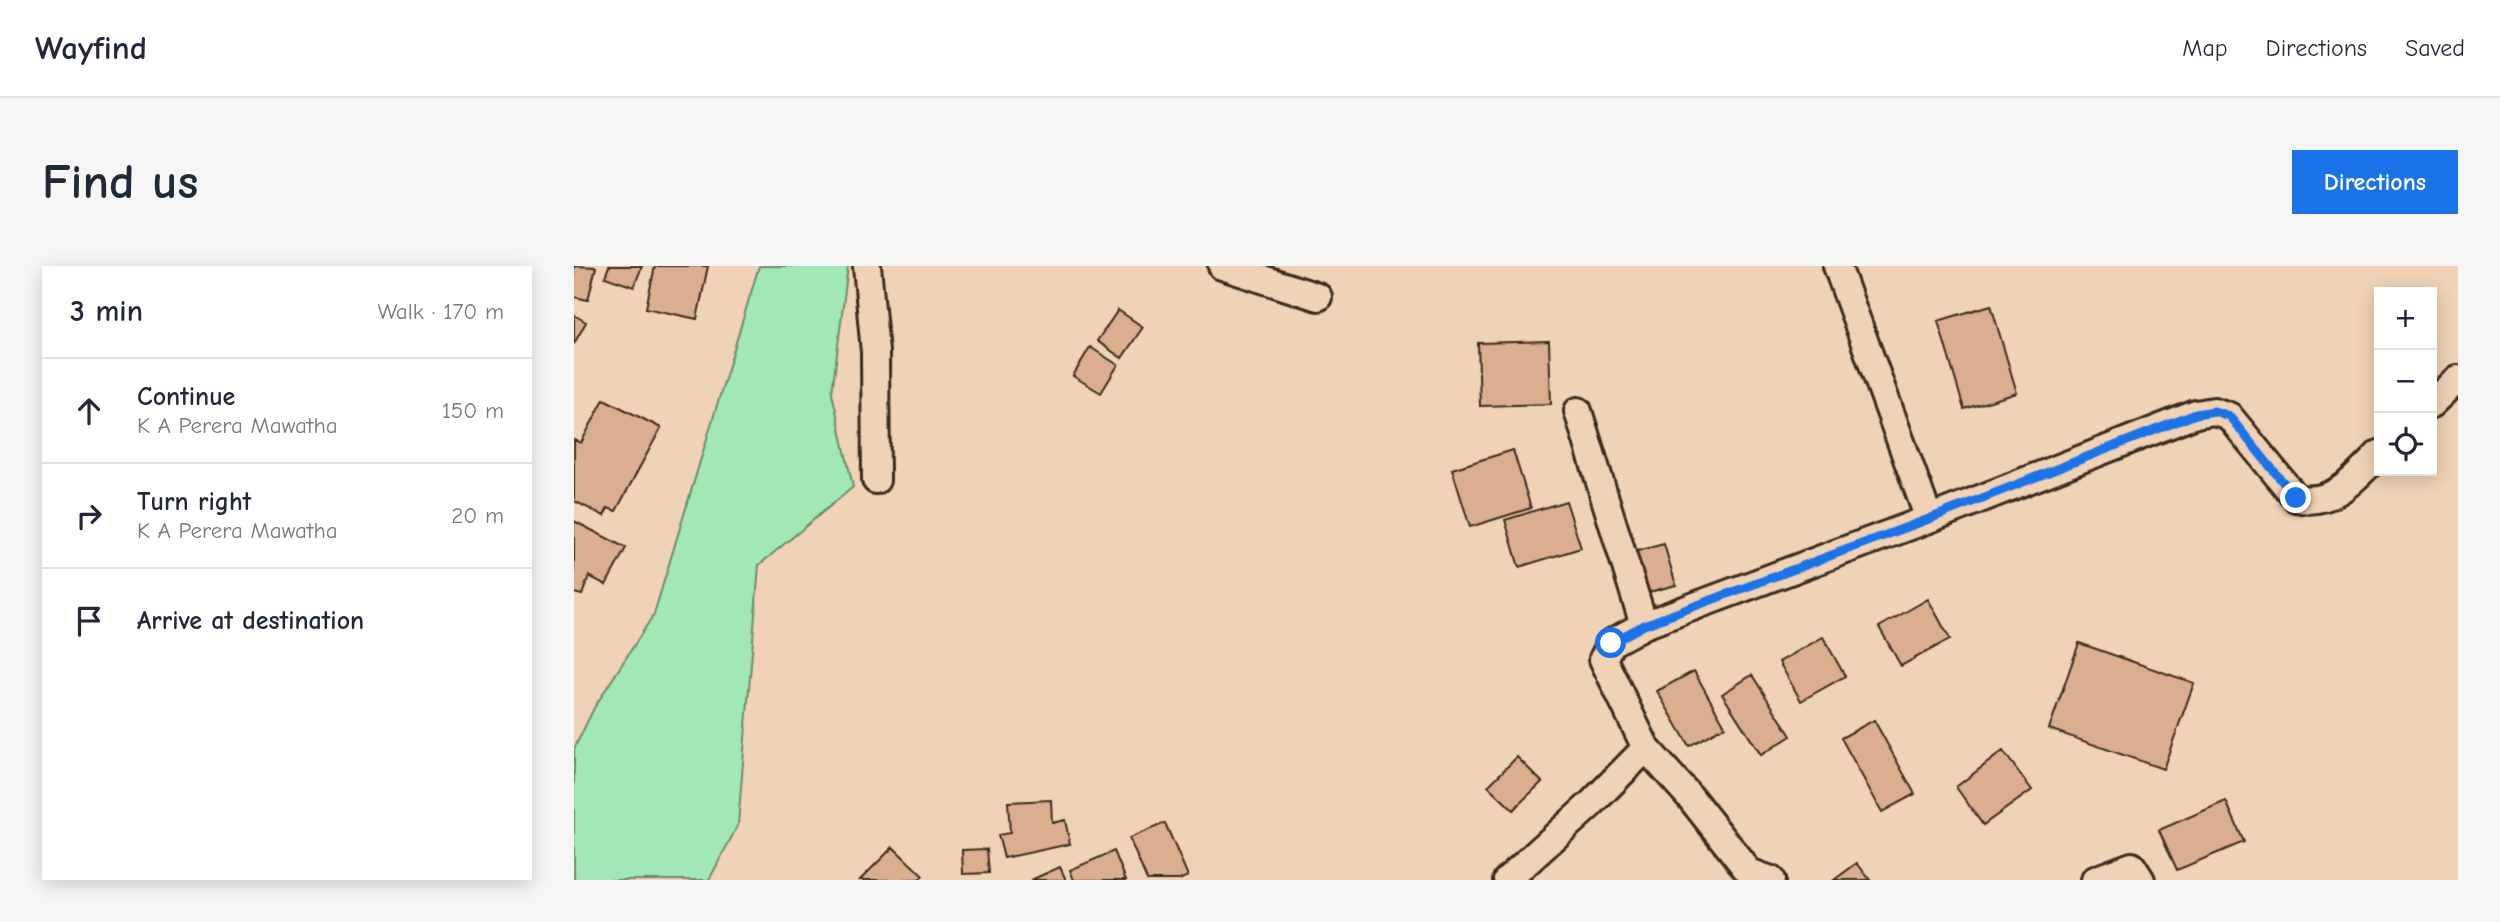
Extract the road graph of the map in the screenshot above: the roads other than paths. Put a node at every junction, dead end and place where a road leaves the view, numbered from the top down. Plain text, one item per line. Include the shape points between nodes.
1 (867, 266) edge
2 (1222, 266) edge
3 (1837, 266) edge
4 (1318, 297) dead end
5 (2458, 379) edge
6 (2437, 399) edge
7 (1578, 411) dead end
8 (2374, 459) edge
9 (876, 480) dead end
10 (1929, 519) junction
11 (1644, 625) junction
12 (1646, 748) junction
13 (1507, 880) edge
14 (1771, 880) edge
15 (2095, 880) edge
16 (2141, 880) edge

1 - 9 street via 875,352
2 - 4 street
3 - 10 street
5 - 6 street
7 - 11 street
8 - 10 street via 2342,490 2309,501 2296,498 2229,416 2214,411 2196,414
10 - 11 street
11 - 12 street via 1611,643 1603,659
12 - 13 street
12 - 14 street via 1749,872
15 - 16 street via 2132,866

